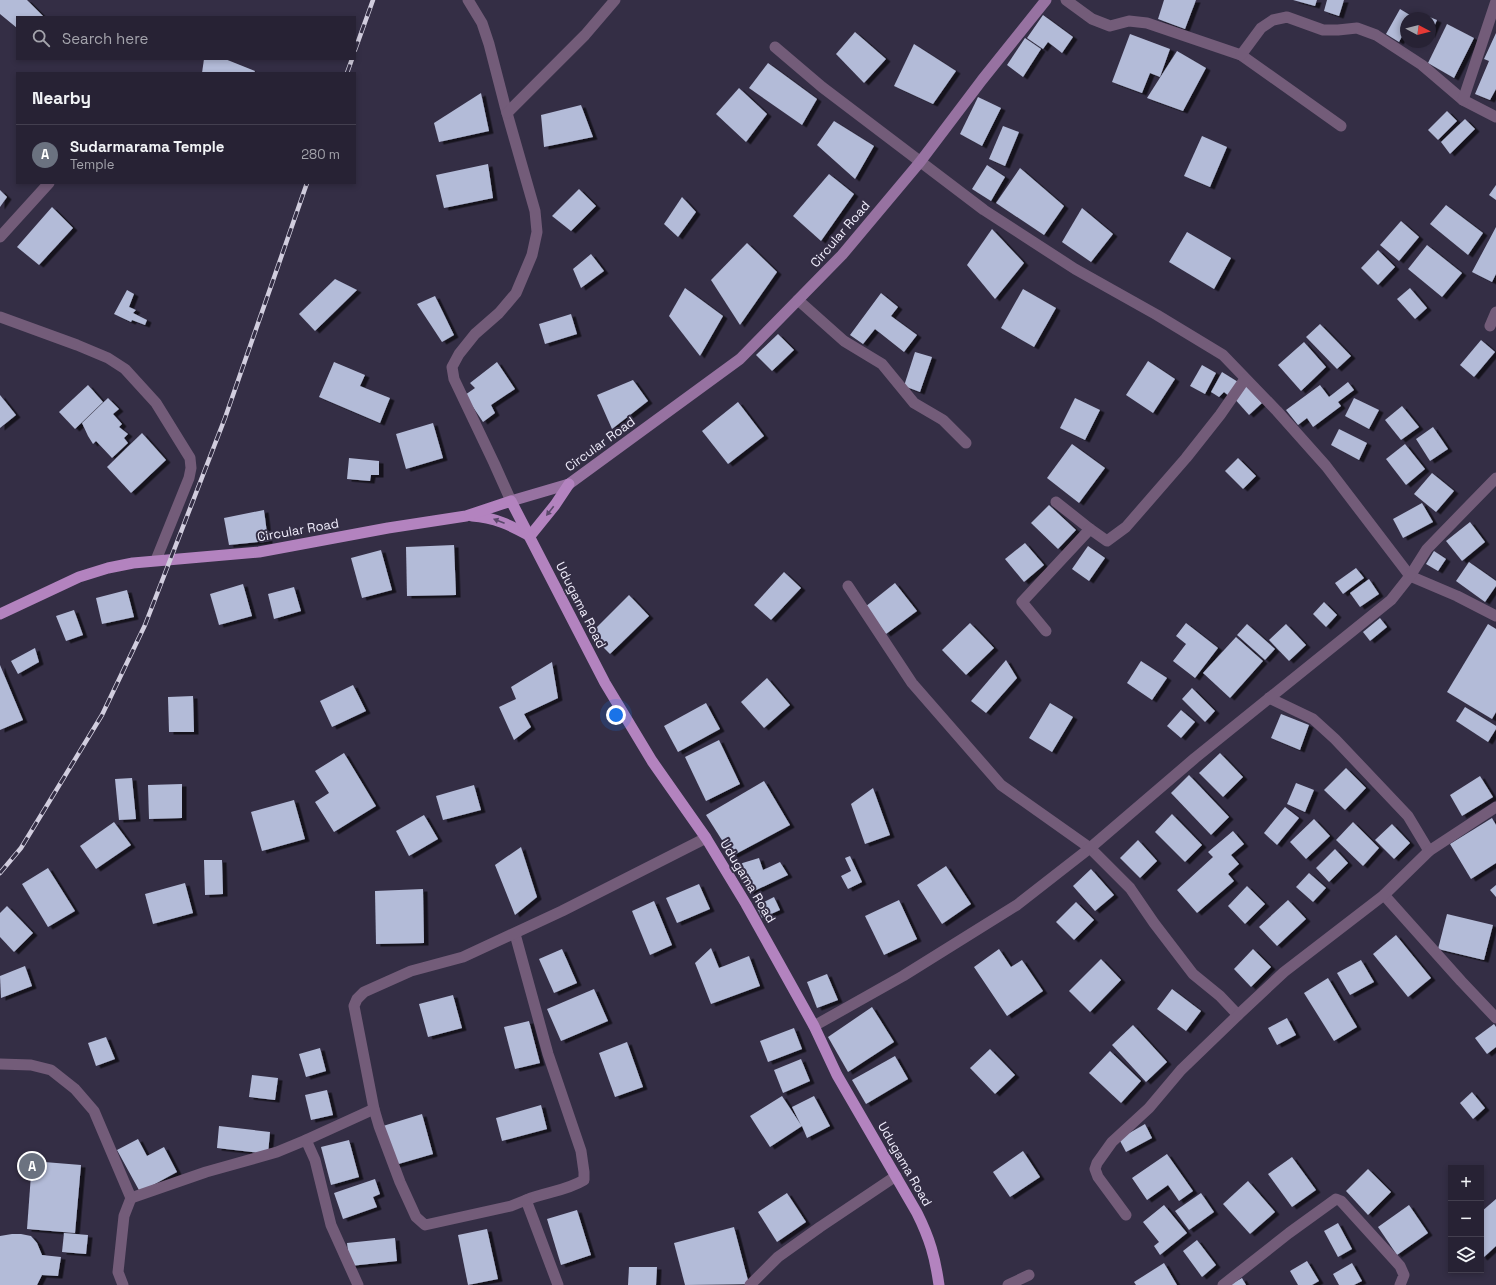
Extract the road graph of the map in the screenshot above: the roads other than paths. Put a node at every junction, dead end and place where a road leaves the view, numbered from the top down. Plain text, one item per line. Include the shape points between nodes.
1 (468, 0) edge
2 (615, 0) edge
3 (1046, 0) edge
4 (1066, 0) edge
5 (1496, 1) edge
6 (775, 47) dead end
7 (1241, 55) junction
8 (1464, 100) junction
9 (507, 113) junction
10 (1496, 117) edge
11 (1341, 126) dead end
12 (920, 162) junction
13 (48, 184) edge
14 (0, 237) edge
15 (798, 300) junction
16 (1496, 312) edge
17 (0, 317) edge
18 (1490, 326) dead end
19 (1245, 378) junction
20 (966, 443) dead end
21 (1496, 478) edge
22 (568, 484) junction
23 (511, 501) junction
24 (1056, 502) dead end
25 (466, 516) junction
26 (1090, 529) junction
27 (530, 536) junction
28 (156, 560) junction
29 (1410, 576) junction
30 (848, 586) dead end
31 (0, 614) edge
32 (1496, 616) edge
33 (1046, 631) dead end
34 (1269, 698) junction
35 (1496, 807) edge
36 (706, 838) junction
37 (1090, 848) junction
38 (1429, 851) junction
39 (1384, 895) junction
40 (515, 934) junction
41 (1238, 1015) junction
42 (1496, 1018) edge
43 (814, 1026) junction
44 (0, 1064) edge
45 (374, 1108) junction
46 (306, 1140) junction
47 (896, 1176) junction
48 (131, 1198) junction
49 (526, 1200) junction
50 (1126, 1215) dead end
51 (1029, 1275) dead end
52 (123, 1285) edge
53 (358, 1285) edge
54 (558, 1285) edge
55 (750, 1285) edge
56 (939, 1285) edge
57 (1008, 1285) edge
58 (1223, 1285) edge
59 (1400, 1285) edge

1 - 9 street via 482,24 489,44
2 - 9 street via 585,35
3 - 12 main road, Circular Road
4 - 7 street via 1092,20 1110,26 1128,21 1147,23
5 - 8 street
6 - 12 street via 822,87
7 - 8 street via 1261,28 1273,20 1287,17 1323,30 1357,28 1376,35 1422,66
7 - 11 street
8 - 10 street
9 - 23 street via 535,211 537,232 532,254 516,293 499,313 475,334 452,367 454,379
12 - 15 main road, Circular Road via 842,256
12 - 19 street via 984,210 1075,269 1157,314 1223,355
13 - 14 street
15 - 20 street via 844,341 882,364 914,403 943,420
15 - 22 main road, Circular Road via 740,359
16 - 18 street
17 - 28 street via 108,358 125,369 156,404 190,458 191,468
19 - 26 street via 1186,458 1126,527 1107,541
19 - 29 street via 1326,466
21 - 29 street via 1427,549
22 - 23 main road, Circular Road
22 -> 27 main road
23 - 25 main road, Circular Road
23 - 27 main road, Udugama Road
24 - 26 street
27 -> 25 main road via 494,519
25 - 28 main road, Circular Road via 259,552
26 - 33 street via 1022,602
27 - 36 main road, Udugama Road via 605,683 652,761
28 - 31 main road, Circular Road via 108,568 79,577
29 - 32 street
29 - 34 street via 1391,600
30 - 37 street via 912,683 1001,785
34 - 37 street
34 - 38 street via 1312,719 1335,739 1408,816
35 - 38 street
36 - 40 street
36 - 43 main road, Udugama Road
37 - 41 street via 1130,888 1192,974 1220,996
37 - 43 street via 1017,905 974,933
38 - 39 street
39 - 41 street via 1284,972
39 - 42 street
40 - 45 street via 463,957 411,971 364,992 357,999 354,1006
40 - 49 street via 548,1054 581,1151 584,1172 584,1180 573,1186
41 - 50 street via 1181,1070 1149,1108 1112,1142 1097,1163 1095,1169 1098,1177
43 - 47 main road, Udugama Road via 837,1074
44 - 48 street via 31,1065 51,1070 75,1089 94,1111
45 - 46 street
45 - 49 street via 400,1182 416,1217 425,1225 511,1206
46 - 48 street via 277,1152 206,1172
46 - 53 street via 315,1160 331,1225
47 - 55 street via 778,1257
47 - 56 main road, Udugama Road via 927,1234 934,1252
48 - 52 street via 124,1216 118,1272
49 - 54 street
51 - 57 street
58 - 59 street via 1288,1233 1336,1199 1342,1201 1400,1266 1404,1275

